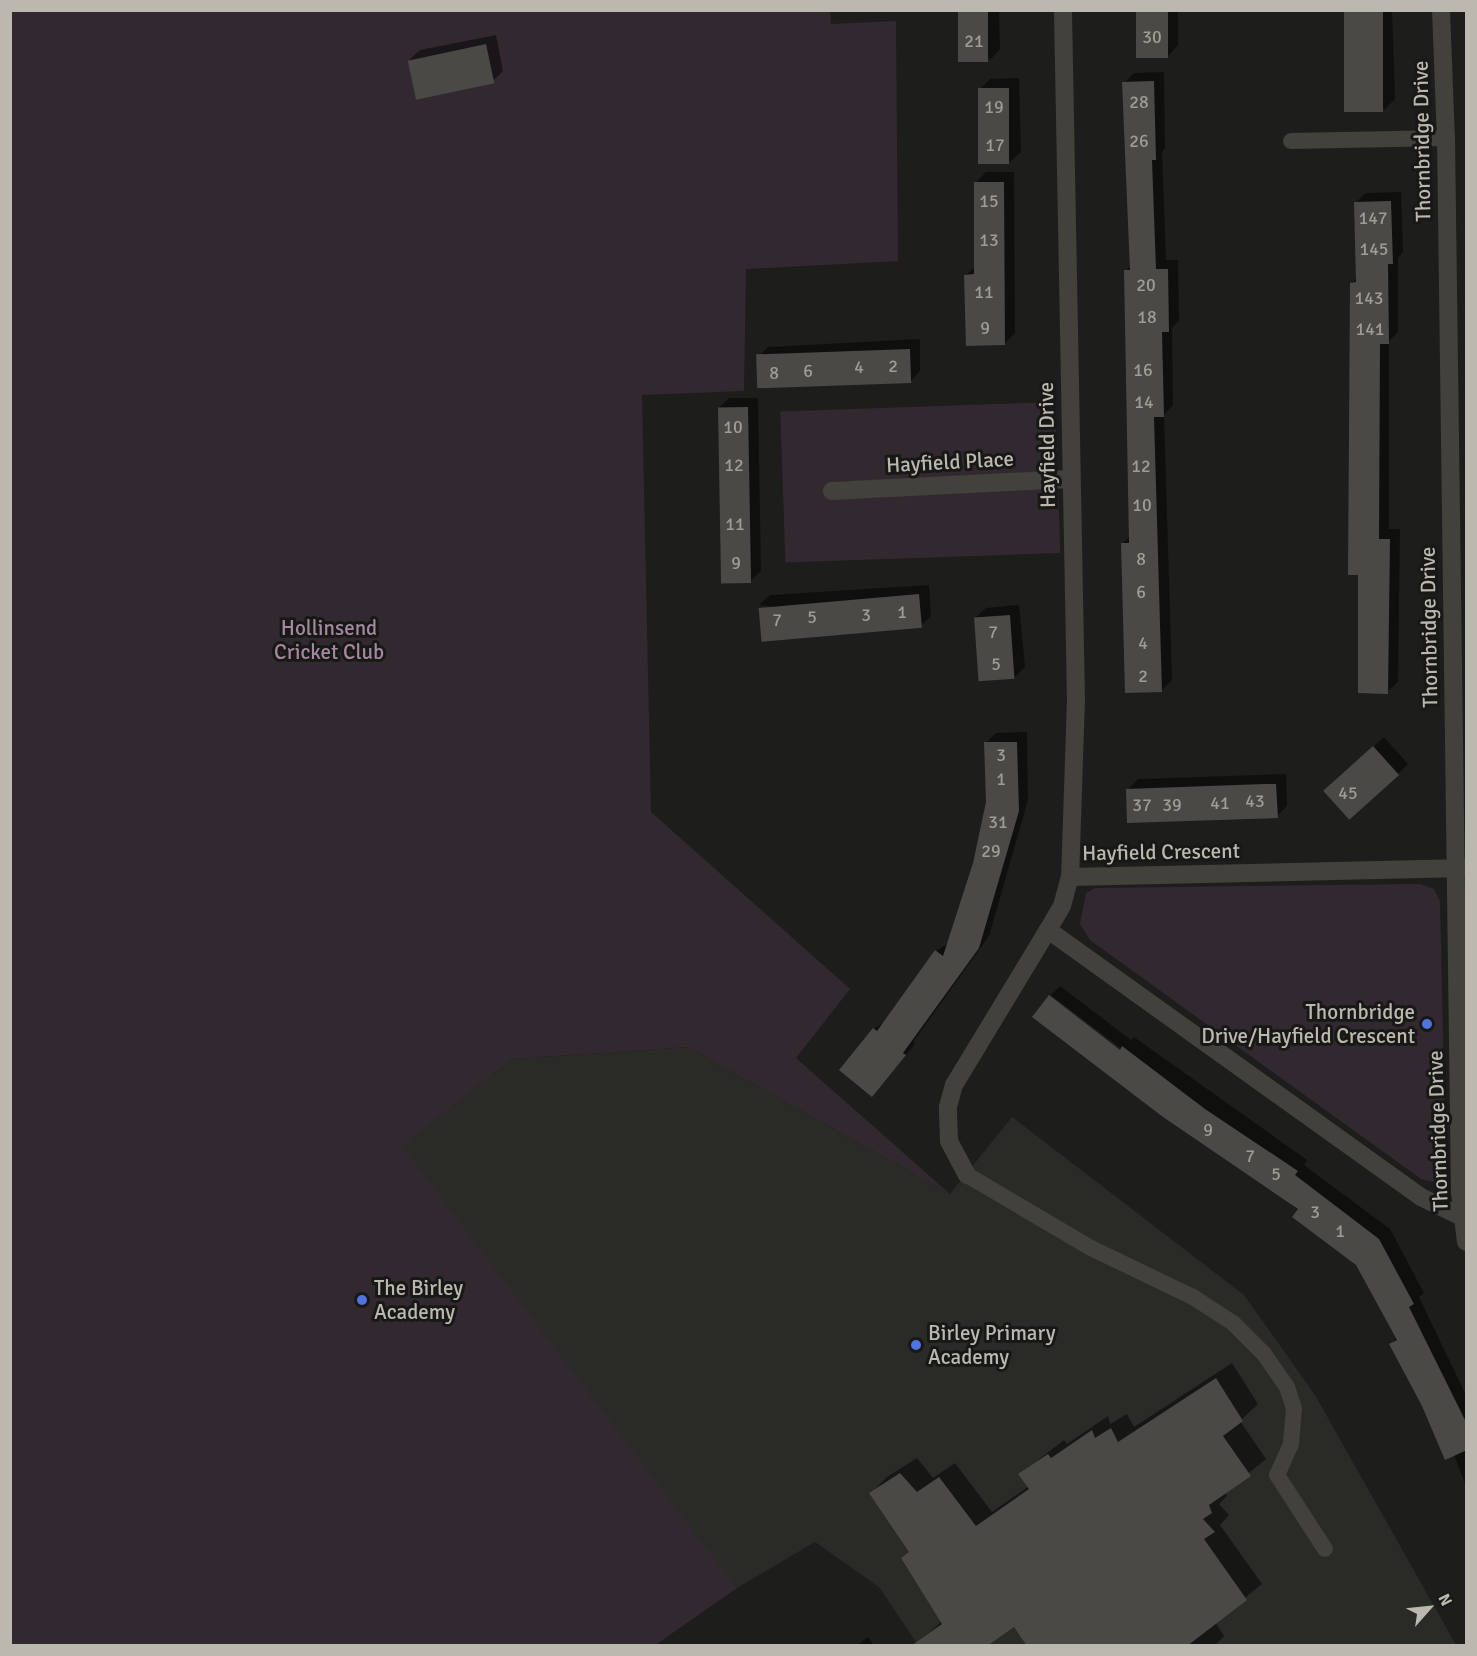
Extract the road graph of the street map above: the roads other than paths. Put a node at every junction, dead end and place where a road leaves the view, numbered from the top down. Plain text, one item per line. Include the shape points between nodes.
1 (1441, 10) edge
2 (1063, 12) dead end
3 (1446, 138) junction
4 (1291, 141) dead end
5 (1070, 478) junction
6 (832, 491) dead end
7 (1461, 868) edge
8 (1070, 877) junction
9 (1048, 930) junction
10 (967, 1175) joint
11 (1462, 1217) junction
12 (1467, 1242) edge
13 (1324, 1549) dead end

1 - 3 street, Thornbridge Drive
2 - 5 street, Hayfield Drive
3 - 4 lane
3 - 7 street, Thornbridge Drive
5 - 6 street, Hayfield Place
5 - 8 street, Hayfield Drive via 1076,699
7 - 8 street, Hayfield Crescent
7 - 11 street, Thornbridge Drive
8 - 9 street, Hayfield Crescent via 1062,906
9 - 10 street, Hayfield Crescent via 954,1085 948,1107 949,1141
9 - 11 street via 1421,1197
10 - 13 lane via 1090,1248 1193,1297 1233,1323 1263,1353 1287,1387 1294,1409 1291,1444 1277,1475
11 - 12 street, Thornbridge Drive

